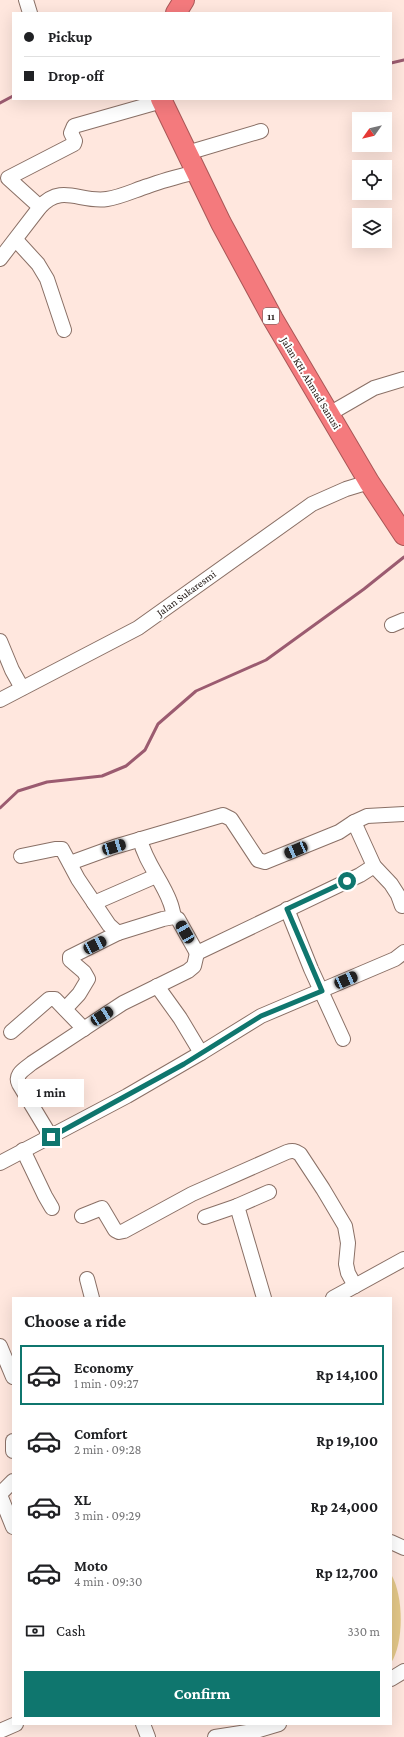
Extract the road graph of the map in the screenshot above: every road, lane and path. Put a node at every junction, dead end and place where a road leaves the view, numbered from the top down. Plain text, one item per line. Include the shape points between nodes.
1 (26, 0) edge
2 (184, 0) edge
3 (30, 12) edge
4 (177, 12) edge
5 (161, 100) edge
6 (261, 131) dead end
7 (187, 153) junction
8 (196, 172) junction
9 (40, 207) junction
10 (16, 240) junction
11 (0, 259) edge
12 (64, 330) dead end
13 (404, 379) edge
14 (329, 414) junction
15 (369, 482) junction
16 (400, 530) edge
17 (0, 641) edge
18 (22, 688) junction
19 (0, 700) edge
20 (404, 814) edge
21 (354, 822) junction
22 (140, 839) junction
23 (21, 856) dead end
24 (70, 863) junction
25 (374, 866) junction
26 (156, 876) junction
27 (94, 903) junction
28 (404, 908) edge
29 (287, 909) junction
30 (174, 917) junction
31 (118, 933) junction
32 (404, 952) edge
33 (197, 953) junction
34 (157, 986) junction
35 (322, 991) junction
36 (65, 1009) junction
37 (84, 1029) junction
38 (11, 1032) dead end
39 (343, 1039) dead end
40 (202, 1053) junction
41 (51, 1137) junction
42 (23, 1150) junction
43 (0, 1164) edge
44 (269, 1192) dead end
45 (237, 1206) junction
46 (52, 1208) dead end
47 (82, 1216) dead end
48 (204, 1217) dead end
49 (404, 1259) edge
50 (87, 1278) dead end
51 (355, 1286) junction
52 (92, 1297) edge
53 (264, 1297) edge
54 (335, 1297) edge
55 (0, 1346) edge
56 (12, 1375) edge
57 (12, 1482) edge
58 (0, 1495) edge
59 (12, 1525) edge
60 (392, 1542) edge
61 (404, 1548) edge
62 (404, 1671) edge
63 (392, 1678) edge
64 (14, 1725) edge
65 (143, 1725) edge
66 (276, 1729) edge
67 (0, 1731) edge
68 (148, 1737) edge
69 (215, 1737) edge

1 - 3 street
2 - 4 highway
5 - 7 highway, Jalan KH. Ahmad Sanusi / 11
5 - 9 street via 74,126 71,133 74,144 8,178
6 - 7 street
7 - 8 highway, Jalan KH. Ahmad Sanusi / 11
8 - 9 street via 106,199 60,194 47,199
8 - 14 highway, Jalan KH. Ahmad Sanusi / 11 via 258,292
9 - 10 street
10 - 11 street
10 - 12 street via 38,264 47,279
13 - 14 street via 374,388
14 - 15 highway, Jalan KH. Ahmad Sanusi / 11
15 - 16 highway, Jalan KH. Ahmad Sanusi / 11
15 - 18 street, Jalan Sukaresmi via 346,489 307,507 138,628
17 - 18 street
18 - 19 street, Jalan Sukaresmi
20 - 21 street via 367,816
21 - 22 street via 339,832 265,862 258,860 231,819 223,815
21 - 25 street
22 - 24 street
22 - 26 street
23 - 24 street via 60,848
24 - 27 street
25 - 28 street via 391,884
25 - 29 street
26 - 27 street
26 - 30 street via 170,902
27 - 31 street via 109,925
29 - 33 street
29 - 35 street
30 - 31 street
30 - 33 street via 178,919
31 - 36 street via 70,957 88,979
32 - 35 street
33 - 34 street via 196,964 191,969
34 - 37 street via 123,1003
34 - 40 street
35 - 39 street
35 - 40 street via 261,1016
36 - 37 street
36 - 38 street via 55,999 49,999
37 - 41 street via 32,1063 17,1078
40 - 41 street
41 - 42 street
42 - 43 street
42 - 46 street
44 - 45 street
45 - 48 street
45 - 53 street
47 - 51 street via 102,1208 115,1230 124,1231 192,1194 287,1152 296,1151 324,1189 344,1226 348,1243 346,1264
49 - 51 street
50 - 52 street
51 - 54 street
55 - 56 street
57 - 58 street
58 - 59 street
60 - 61 street
62 - 63 street
64 - 67 street
65 - 68 street
66 - 69 street

